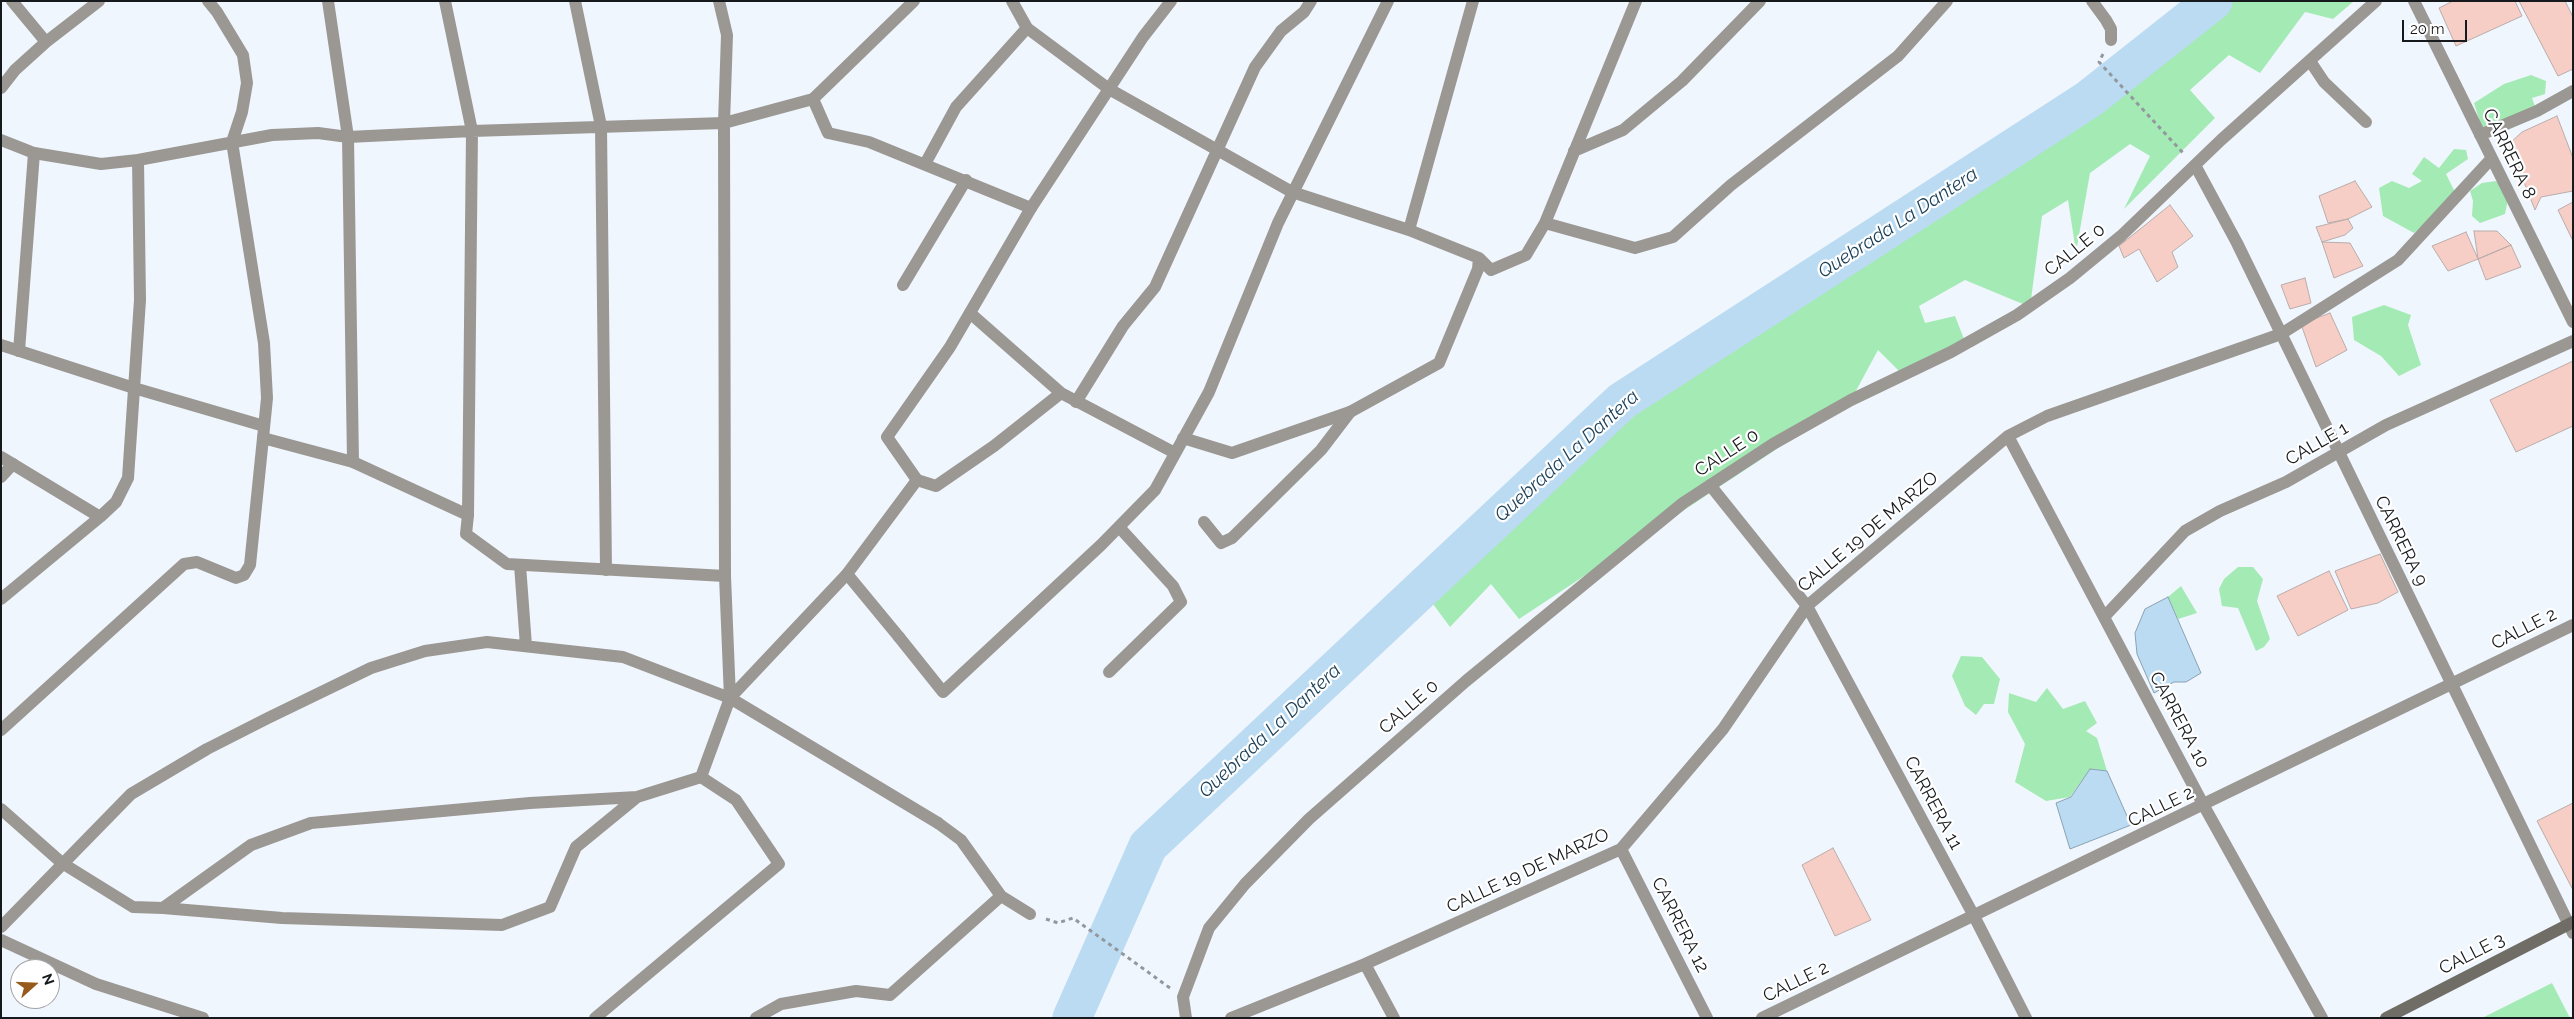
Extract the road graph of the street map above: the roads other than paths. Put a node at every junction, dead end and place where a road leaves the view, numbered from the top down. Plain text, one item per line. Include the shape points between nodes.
1 (12, 1) edge
2 (99, 1) edge
3 (208, 1) edge
4 (328, 1) edge
5 (445, 1) edge
6 (575, 1) edge
7 (718, 1) edge
8 (914, 1) edge
9 (1012, 1) edge
10 (1171, 1) edge
11 (1311, 1) edge
12 (1388, 1) edge
13 (1473, 1) edge
14 (1636, 1) edge
15 (1760, 1) edge
16 (1947, 1) edge
17 (2092, 1) edge
18 (2376, 1) edge
19 (2414, 1) edge
20 (1028, 28) junction
21 (2111, 40) road end
22 (46, 42) junction
23 (2310, 61) junction
24 (1, 88) edge
25 (1109, 89) junction
26 (2573, 91) edge
27 (813, 98) junction
28 (2366, 122) dead end
29 (724, 123) junction
30 (601, 126) junction
31 (472, 131) junction
32 (2480, 135) junction
33 (348, 137) junction
34 (1, 140) edge
35 (232, 142) junction
36 (1218, 151) junction
37 (1574, 151) junction
38 (34, 153) junction
39 (2491, 159) junction
40 (138, 160) junction
41 (924, 164) junction
42 (2195, 165) junction
43 (966, 180) junction
44 (1292, 192) junction
45 (1031, 208) junction
46 (1545, 223) junction
47 (1409, 230) junction
48 (1479, 258) junction
49 (902, 285) dead end
50 (970, 313) junction
51 (2573, 322) edge
52 (2281, 334) junction
53 (2573, 340) edge
54 (1, 345) edge
55 (19, 351) junction
56 (134, 388) junction
57 (1062, 393) junction
58 (1076, 402) junction
59 (1350, 412) junction
60 (264, 432) junction
61 (2008, 436) junction
62 (1183, 438) junction
63 (2338, 452) junction
64 (1175, 453) junction
65 (1, 457) edge
66 (353, 462) junction
67 (13, 464) junction
68 (1, 476) edge
69 (917, 480) junction
70 (1710, 485) junction
71 (468, 515) junction
72 (100, 517) junction
73 (1204, 522) dead end
74 (1118, 527) junction
75 (520, 565) junction
76 (606, 570) junction
77 (847, 574) junction
78 (725, 576) junction
79 (1, 599) edge
80 (1807, 606) junction
81 (2105, 616) junction
82 (2573, 625) edge
83 (526, 646) junction
84 (1109, 672) dead end
85 (2451, 686) junction
86 (730, 698) junction
87 (1, 730) edge
88 (701, 777) junction
89 (637, 797) junction
90 (2204, 806) junction
91 (1, 808) edge
92 (1621, 848) junction
93 (62, 863) junction
94 (1001, 896) junction
95 (163, 908) junction
96 (1030, 914) road end
97 (1974, 916) junction
98 (2571, 926) edge
99 (1, 927) edge
100 (1, 940) edge
101 (1365, 964) junction
102 (203, 1018) edge
103 (595, 1018) edge
104 (756, 1018) edge
105 (1186, 1018) edge
106 (1231, 1018) edge
107 (1394, 1018) edge
108 (1707, 1018) edge
109 (1762, 1018) edge
110 (2026, 1018) edge
111 (2322, 1018) edge
112 (2386, 1018) edge

1 - 22 street
2 - 22 street
3 - 35 street via 243,55 247,83
4 - 33 street
5 - 31 street
6 - 30 street
7 - 29 street via 727,35
8 - 27 street
9 - 20 street
10 - 25 street
11 - 36 street via 1304,12 1281,31 1255,67
12 - 44 street
13 - 47 street
14 - 37 street
15 - 37 street via 1682,81 1623,130
16 - 46 street via 1898,56 1731,185 1673,237 1635,248
17 - 21 street via 2111,29
18 - 23 street, CALLE 0
19 - 32 street, CARRERA 8
20 - 25 street
20 - 41 street via 956,107
22 - 24 street via 15,70
23 - 28 street via 2324,82
23 - 42 street, CALLE 0
25 - 36 street
25 - 45 street
26 - 32 street via 2537,111
27 - 29 street
27 - 41 street via 828,133 870,142
29 - 30 street
29 - 78 street
30 - 31 street
30 - 76 street
31 - 33 street
31 - 71 street
32 - 39 street, CARRERA 8
33 - 35 street via 308,133
33 - 66 street
34 - 38 street
35 - 40 street
35 - 60 street via 264,343 267,398
36 - 44 street
36 - 58 street via 1155,287 1123,326
37 - 46 street
38 - 40 street via 101,164
38 - 55 street
39 - 51 street, CARRERA 8
39 - 52 street, CALLE 19 DE MARZO via 2398,260
40 - 56 street via 140,300
41 - 43 street
42 - 52 street, CARRERA 9 via 2238,243
42 - 70 street, CALLE 0 via 2121,236 2070,278 2017,315 1951,352 1851,400 1773,444
43 - 45 street
43 - 49 street
44 - 47 street
44 - 62 street via 1208,392
45 - 50 street
46 - 48 street via 1526,255 1491,270
47 - 48 street
48 - 59 street via 1478,269 1439,362
50 - 57 street
50 - 69 street via 887,437
52 - 61 street, CALLE 19 DE MARZO via 2047,416
52 - 63 street, CARRERA 9
53 - 63 street, CALLE 1 via 2386,425
54 - 55 street
55 - 56 street
56 - 60 street
56 - 72 street via 128,478 116,502
57 - 58 street
57 - 69 street via 936,486
58 - 64 street
59 - 62 street via 1232,452
59 - 73 street via 1321,450 1232,538 1221,543
60 - 66 street
60 - 87 street via 250,565 244,576 236,578 197,562 184,564
61 - 80 street, CALLE 19 DE MARZO
61 - 81 street, CARRERA 10
62 - 64 street
63 - 81 street, CALLE 1 via 2185,532
63 - 85 street, CARRERA 9
64 - 74 street via 1155,490
65 - 67 street
66 - 71 street
67 - 68 street
67 - 72 street
69 - 77 street
70 - 80 street, CARRERA 11
70 - 105 street, CALLE 0 via 1683,503 1466,680 1309,819 1245,884 1209,928 1183,997
71 - 75 street via 466,534 507,564
72 - 79 street
74 - 77 street via 943,692
74 - 84 street via 1173,586 1181,602
75 - 76 street
75 - 83 street
76 - 78 street
77 - 86 street
78 - 86 street
80 - 92 street, CALLE 19 DE MARZO via 1723,730
80 - 97 street, CARRERA 11
81 - 90 street, CARRERA 10
82 - 85 street, CALLE 2
83 - 86 street via 623,657
83 - 93 street via 487,642 426,651 371,668 207,749 131,794
85 - 90 street, CALLE 2
85 - 98 street, CARRERA 9
86 - 88 street
86 - 94 street via 938,823 961,840
88 - 89 street
88 - 103 street via 736,800 779,864
89 - 95 street via 530,803 311,823 251,845
89 - 95 street via 576,847 550,907 502,925 282,918
90 - 97 street, CALLE 2
90 - 111 street, CARRERA 10
91 - 93 street
92 - 101 street, CALLE 19 DE MARZO
92 - 108 street, CARRERA 12
93 - 95 street via 133,906
93 - 99 street
94 - 96 street
94 - 104 street via 890,995 856,991 781,1004
97 - 109 street, CALLE 2
97 - 110 street, CARRERA 11
98 - 112 street, CALLE 3
100 - 102 street via 96,984
101 - 106 street, CALLE 19 DE MARZO
101 - 107 street

